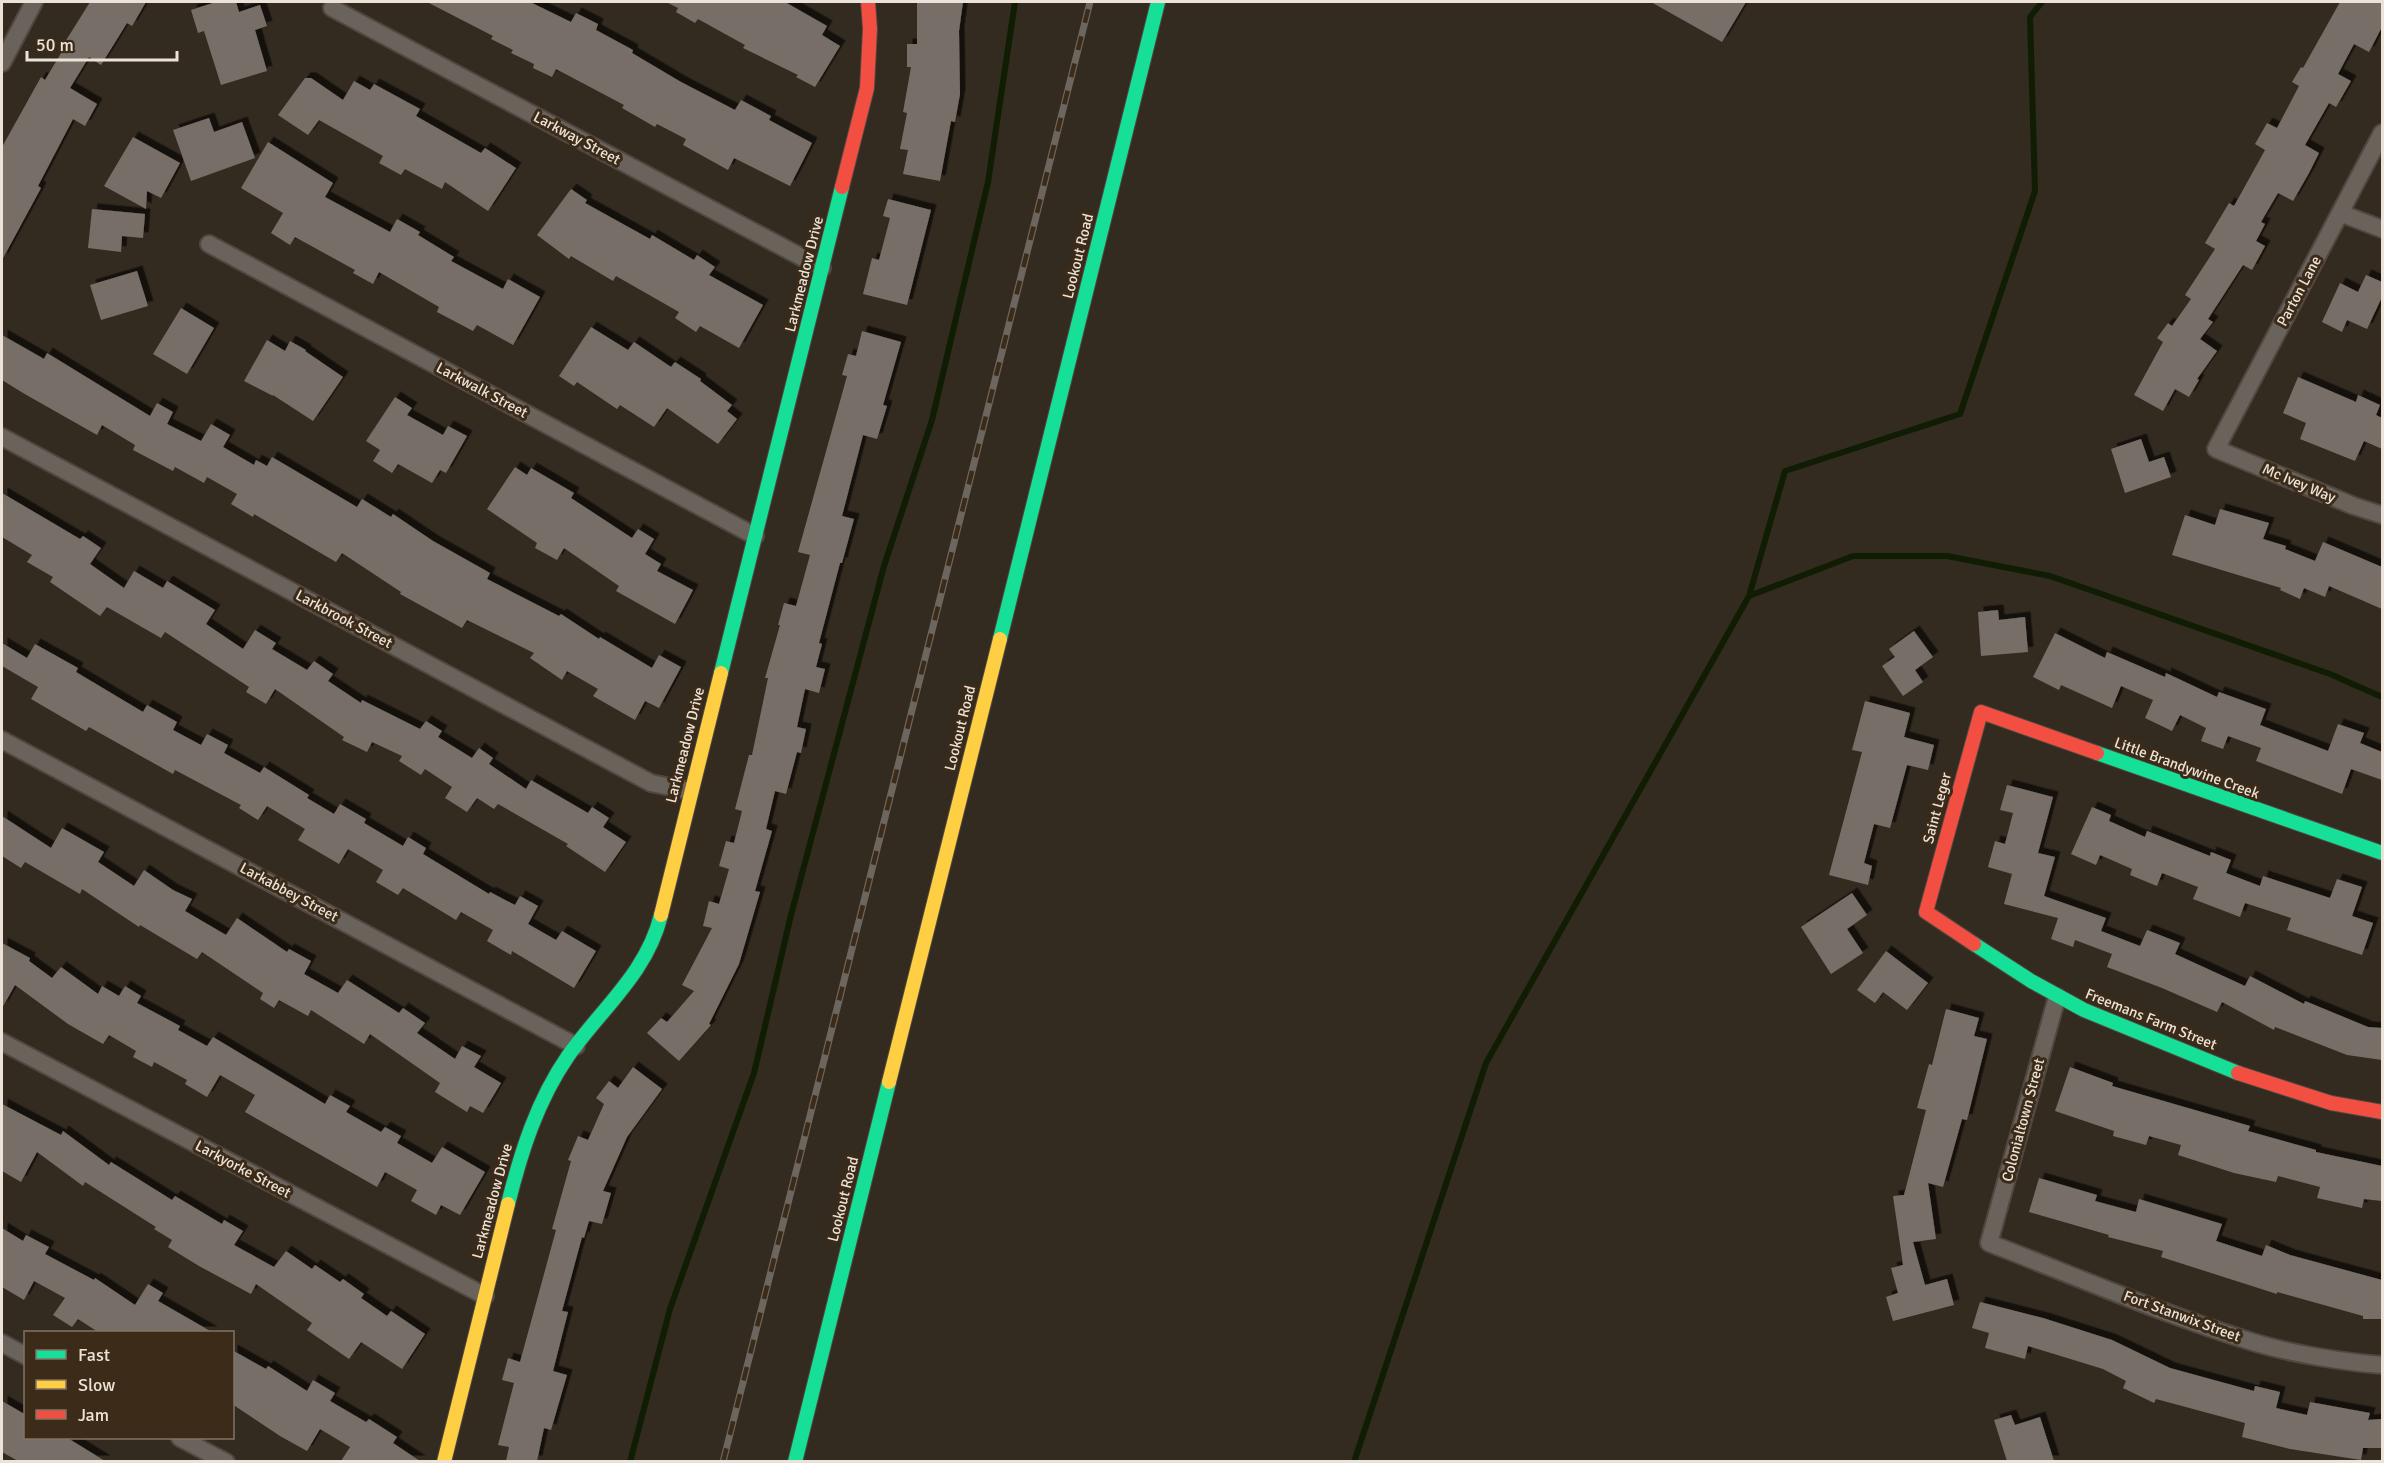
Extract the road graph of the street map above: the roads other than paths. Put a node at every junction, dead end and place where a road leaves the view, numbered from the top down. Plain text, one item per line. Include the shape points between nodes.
1 (34, 2) edge
2 (868, 2) edge
3 (1158, 2) edge
4 (332, 8) dead end
5 (2, 63) edge
6 (2382, 133) edge
7 (2340, 213) junction
8 (2382, 229) edge
9 (209, 244) dead end
10 (822, 268) junction
11 (2, 437) edge
12 (2216, 449) joint
13 (2382, 516) edge
14 (755, 536) junction
15 (1981, 712) joint
16 (2, 740) edge
17 (690, 791) junction
18 (2382, 853) edge
19 (1926, 912) joint
20 (2057, 997) junction
21 (2, 1042) edge
22 (576, 1046) junction
23 (2382, 1112) edge
24 (1989, 1243) joint
25 (485, 1296) junction
26 (2, 1343) edge
27 (24, 1355) edge
28 (2382, 1365) edge
29 (184, 1439) edge
30 (226, 1461) edge
31 (444, 1461) edge
32 (795, 1461) edge

1 - 5 street
2 - 10 street, Larkmeadow Drive via 867,88
3 - 32 street, Lookout Road
4 - 10 street, Larkway Street
6 - 7 street, Parton Lane
7 - 8 street
7 - 12 street, Parton Lane
9 - 14 street, Larkwalk Street
10 - 14 street, Larkmeadow Drive
11 - 17 street, Larkbrook Street via 651,783
12 - 13 street, Mc Ivey Way
14 - 17 street, Larkmeadow Drive
15 - 18 street, Little Brandywine Creek
15 - 19 street, Saint Leger
16 - 22 street, Larkabbey Street
17 - 22 street, Larkmeadow Drive via 650,949 620,994
19 - 20 street, Freemans Farm Street
20 - 23 street, Freemans Farm Street via 2259,1081 2331,1103
20 - 24 street, Colonialtown Street
21 - 25 street, Larkyorke Street
22 - 25 street, Larkmeadow Drive via 546,1092 530,1127
24 - 28 street, Fort Stanwix Street via 2258,1344
25 - 31 street, Larkmeadow Drive
26 - 27 street
29 - 30 street

